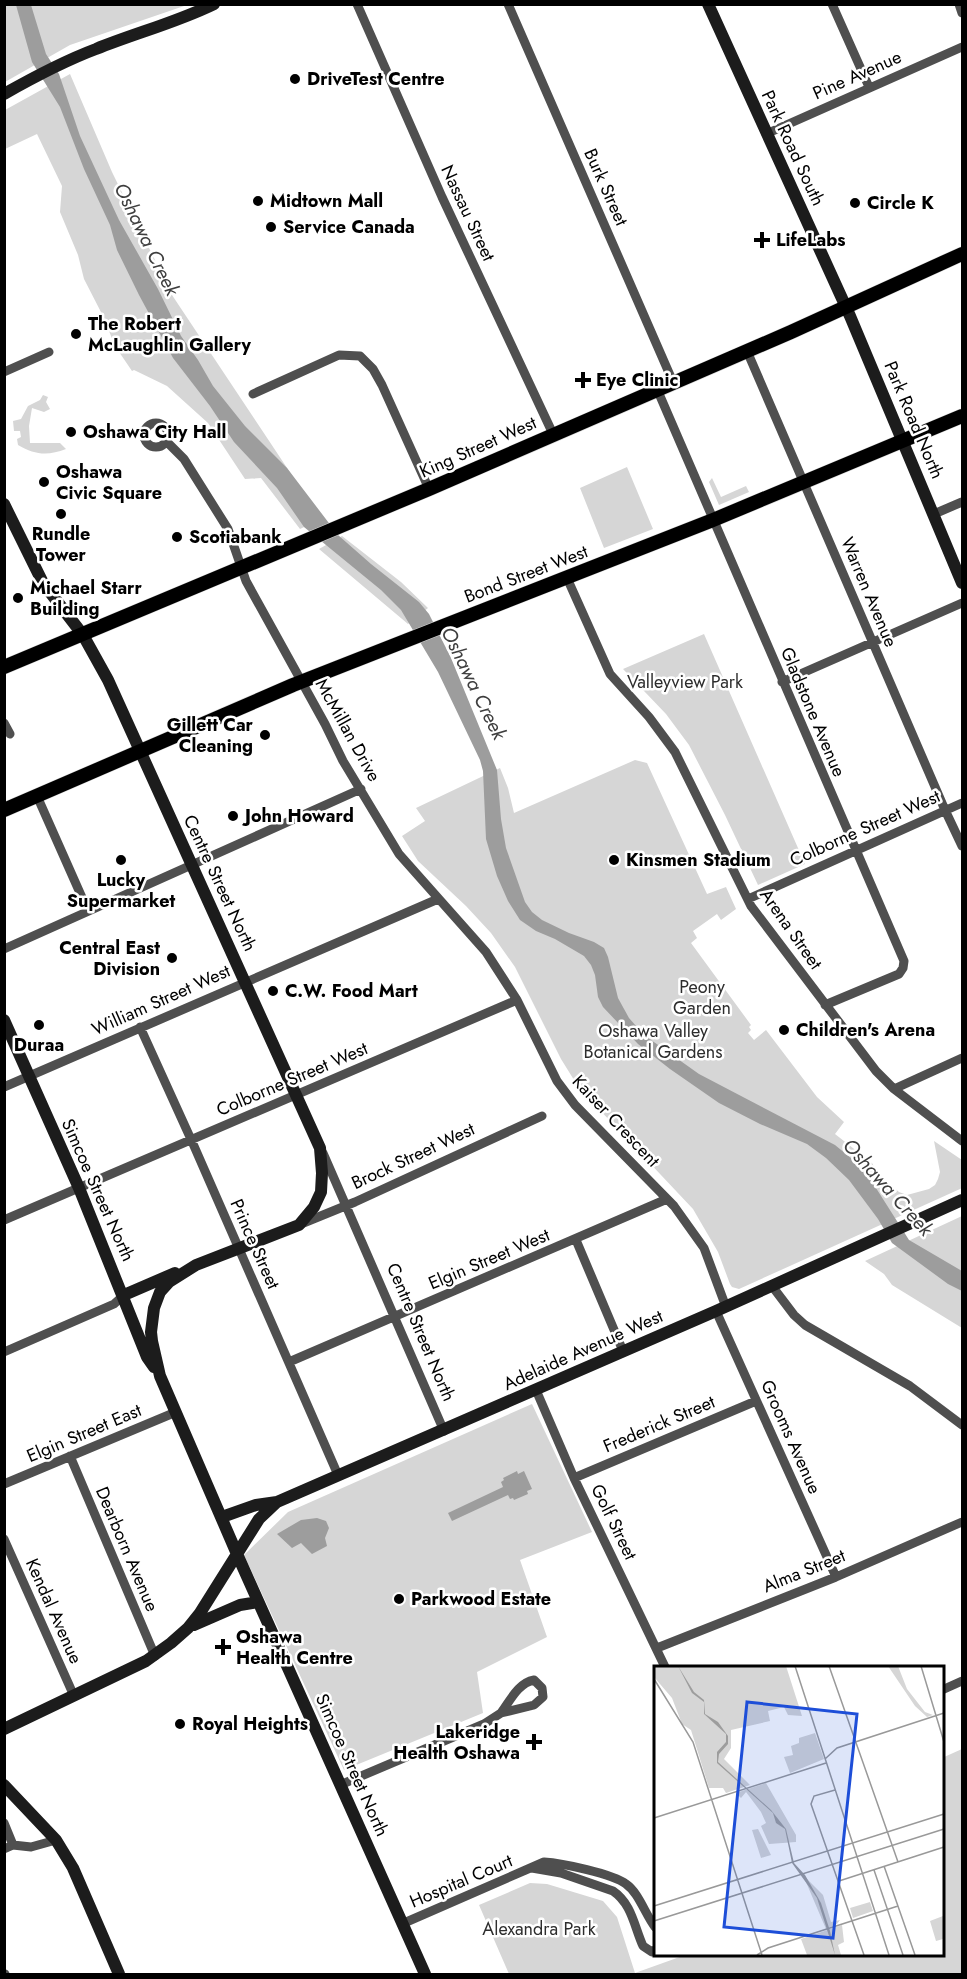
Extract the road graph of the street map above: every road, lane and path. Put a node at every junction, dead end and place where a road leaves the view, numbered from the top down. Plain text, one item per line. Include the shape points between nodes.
1 (213, 4) edge
2 (357, 4) edge
3 (508, 4) edge
4 (708, 4) edge
5 (832, 4) edge
6 (959, 4) edge
7 (963, 13) edge
8 (963, 48) edge
9 (869, 87) junction
10 (4, 94) edge
11 (766, 134) junction
12 (963, 254) edge
13 (845, 306) junction
14 (747, 351) junction
15 (49, 352) dead end
16 (4, 372) edge
17 (673, 382) junction
18 (657, 389) junction
19 (253, 394) dead end
20 (963, 416) edge
21 (553, 434) junction
22 (903, 440) junction
23 (167, 442) dead end
24 (804, 482) junction
25 (429, 489) junction
26 (963, 502) edge
27 (4, 504) edge
28 (934, 514) junction
29 (712, 520) junction
30 (242, 569) junction
31 (567, 578) junction
32 (963, 583) edge
33 (963, 603) edge
34 (83, 635) junction
35 (873, 642) junction
36 (4, 667) edge
37 (302, 681) junction
38 (782, 682) junction
39 (4, 723) edge
40 (10, 734) dead end
41 (139, 751) junction
42 (361, 789) junction
43 (37, 796) junction
44 (963, 803) edge
45 (4, 810) edge
46 (945, 810) junction
47 (963, 846) edge
48 (855, 850) junction
49 (191, 865) junction
50 (438, 899) junction
51 (748, 899) junction
52 (88, 911) junction
53 (4, 949) edge
54 (245, 981) junction
55 (517, 1000) junction
56 (825, 1005) junction
57 (4, 1020) edge
58 (140, 1028) junction
59 (963, 1058) edge
60 (29, 1076) junction
61 (4, 1087) edge
62 (894, 1089) junction
63 (297, 1094) junction
64 (542, 1116) dead end
65 (192, 1140) junction
66 (963, 1141) edge
67 (320, 1148) junction
68 (79, 1188) junction
69 (667, 1199) junction
70 (963, 1200) edge
71 (347, 1206) junction
72 (4, 1220) edge
73 (299, 1225) junction
74 (576, 1240) junction
75 (239, 1250) junction
76 (196, 1266) junction
77 (772, 1286) junction
78 (124, 1295) junction
79 (154, 1308) joint
80 (721, 1309) junction
81 (394, 1318) junction
82 (623, 1351) junction
83 (4, 1352) edge
84 (289, 1362) junction
85 (159, 1372) junction
86 (536, 1390) junction
87 (756, 1401) junction
88 (176, 1412) junction
89 (963, 1425) edge
90 (444, 1431) junction
91 (70, 1456) junction
92 (338, 1476) junction
93 (574, 1478) junction
94 (4, 1485) edge
95 (277, 1502) junction
96 (222, 1517) junction
97 (963, 1522) edge
98 (4, 1539) edge
99 (237, 1554) junction
100 (836, 1577) junction
101 (258, 1602) junction
102 (188, 1628) junction
103 (657, 1648) junction
104 (155, 1656) junction
105 (665, 1666) edge
106 (963, 1681) edge
107 (943, 1690) edge
108 (74, 1696) junction
109 (501, 1713) junction
110 (4, 1729) edge
111 (4, 1785) edge
112 (340, 1785) junction
113 (4, 1822) edge
114 (56, 1840) junction
115 (9, 1847) edge
116 (532, 1868) junction
117 (404, 1923) junction
118 (654, 1926) edge
119 (654, 1951) edge
120 (119, 1974) edge
121 (425, 1974) edge

1 - 10 main road via 71,59
2 - 21 street, Nassau Street via 441,197
3 - 17 street, Burk Street
4 - 11 main road, Park Road South
5 - 9 street
6 - 7 street
8 - 9 street, Pine Avenue
9 - 11 street, Pine Avenue
11 - 13 main road, Park Road South
12 - 13 main road, King Street West
13 - 14 main road, King Street West
13 - 22 main road, Park Road North
14 - 17 main road, King Street West
14 - 24 street, Warren Avenue
15 - 16 street
17 - 18 main road, King Street West
18 - 21 main road, King Street West
18 - 29 street, Gladstone Avenue
19 - 25 street via 339,355 360,356 383,388
20 - 22 main road, Bond Street West
21 - 25 main road, King Street West
22 - 24 main road, Bond Street West
22 - 28 main road, Park Road North
23 - 30 street, McMillan Drive via 184,459 228,529
24 - 29 main road, Bond Street West
24 - 35 street, Warren Avenue
25 - 30 main road, King Street West
26 - 28 street
27 - 34 main road, Centre Street North via 43,583
28 - 32 main road, Park Road North
29 - 31 main road, Bond Street West
29 - 38 street, Gladstone Avenue
30 - 34 main road, King Street West
30 - 37 street, McMillan Drive
31 - 37 main road, Bond Street West
31 - 51 street, Arena Street via 610,674 675,752
33 - 35 street
34 - 36 main road, King Street West
34 - 41 main road, Centre Street North
35 - 38 street
35 - 46 street, Warren Avenue
37 - 41 main road, Bond Street West
37 - 42 street, McMillan Drive
38 - 48 street, Gladstone Avenue
39 - 40 street
41 - 43 main road, Bond Street West
41 - 49 main road, Centre Street North
42 - 49 street
42 - 50 street, McMillan Drive via 399,854
43 - 45 main road, Bond Street West
43 - 52 street
44 - 46 street, Colborne Street West
46 - 47 street, Warren Avenue
46 - 48 street, Colborne Street West
48 - 51 street, Colborne Street West
48 - 56 street, Gladstone Avenue via 902,954 903,968 899,974
49 - 52 street
49 - 54 main road, Centre Street North
50 - 54 street, William Street West
50 - 55 street, Kaiser Crescent via 486,951
51 - 56 street, Arena Street
52 - 53 street
54 - 58 street, William Street West
54 - 63 main road, Centre Street North
55 - 63 street, Colborne Street West
55 - 69 street, Kaiser Crescent via 545,1059 575,1105
56 - 62 street, Arena Street
57 - 60 main road, Simcoe Street North
58 - 60 street, William Street West
58 - 65 street, Prince Street
59 - 62 street
60 - 61 street, William Street West
60 - 68 main road, Simcoe Street North
62 - 66 street, Arena Street
63 - 65 street, Colborne Street West
63 - 67 main road, Centre Street North
64 - 71 street, Brock Street West
65 - 68 street, Colborne Street West
65 - 75 street, Prince Street
67 - 71 street, Centre Street North
67 - 73 main road, Centre Street North via 321,1192
68 - 72 street, Colborne Street West
68 - 78 main road, Simcoe Street North
69 - 74 street, Elgin Street West
69 - 80 street, Kaiser Crescent via 704,1248
70 - 77 main road, Adelaide Avenue West
71 - 73 street, Brock Street West
71 - 81 street, Centre Street North
73 - 75 main road, Brock Street West
74 - 81 street, Elgin Street West
74 - 82 street
75 - 76 main road, Brock Street West
75 - 84 street, Prince Street
76 - 78 main road
76 - 79 main road, Brock Street West via 169,1282
77 - 80 main road, Adelaide Avenue West
77 - 89 street via 805,1325 910,1386
78 - 83 street via 114,1305
78 - 85 main road, Simcoe Street North via 147,1357
79 - 85 main road, Simcoe Street North via 151,1332
80 - 82 main road, Adelaide Avenue West
80 - 87 street, Grooms Avenue
81 - 84 street, Elgin Street West
81 - 90 street, Centre Street North
82 - 86 main road, Adelaide Avenue West
84 - 92 street, Prince Street
85 - 88 main road, Simcoe Street North
86 - 90 main road, Adelaide Avenue West
86 - 93 street, Golf Street
87 - 93 street, Frederick Street
87 - 100 street, Grooms Avenue
88 - 91 street, Elgin Street East
88 - 96 main road, Simcoe Street North
90 - 92 main road, Adelaide Avenue West
91 - 94 street, Elgin Street East
91 - 104 street, Dearborn Avenue
92 - 95 main road, Adelaide Avenue West
93 - 103 street, Golf Street
95 - 96 main road
95 - 99 main road, Adelaide Avenue West via 259,1519
96 - 99 main road, Simcoe Street North
97 - 100 street, Alma Street
98 - 108 street, Kendal Avenue
99 - 101 main road, Simcoe Street North
99 - 102 main road, Adelaide Avenue West
100 - 103 street, Alma Street
101 - 102 main road via 240,1605
101 - 112 main road, Simcoe Street North
102 - 104 main road
103 - 105 street, Golf Street
104 - 108 main road
106 - 107 street
108 - 110 main road
109 - 109 street via 534,1705 543,1697 542,1688 534,1680 526,1682
109 - 112 street via 484,1724
111 - 114 main road
112 - 117 main road, Simcoe Street North
113 - 115 street
114 - 115 street via 31,1847
114 - 120 main road via 73,1868
116 - 117 street, Hospital Court
116 - 118 street, Hospital Court via 544,1862 561,1863 626,1884
116 - 119 street, Hospital Court via 561,1873 613,1891 631,1911 643,1946
117 - 121 main road, Simcoe Street North

